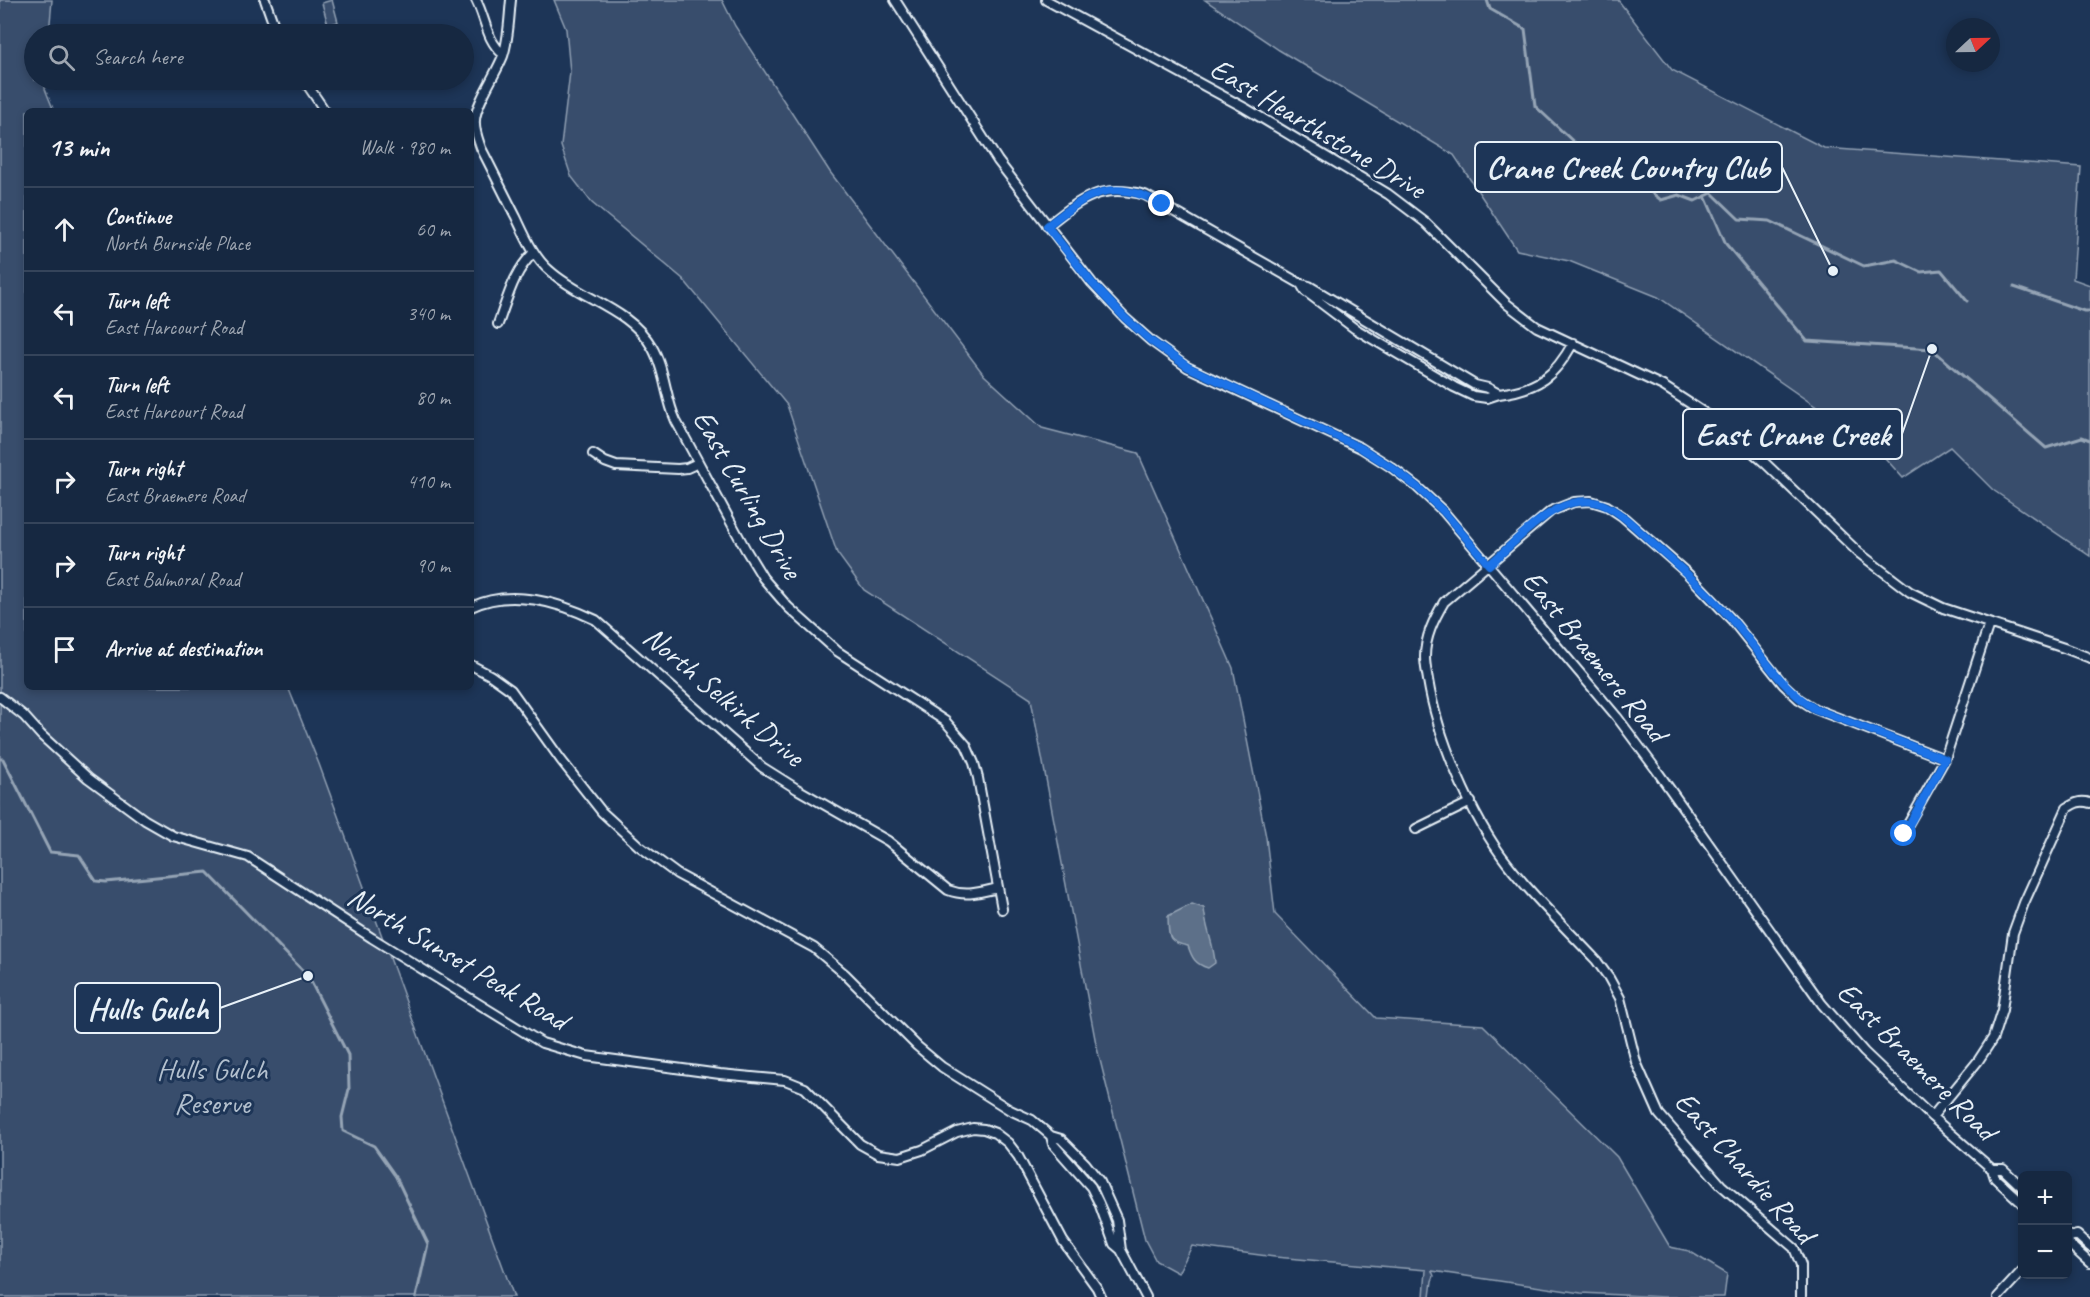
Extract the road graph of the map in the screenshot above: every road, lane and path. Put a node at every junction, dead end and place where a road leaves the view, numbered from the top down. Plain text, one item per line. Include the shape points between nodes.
1 (265, 0) edge
2 (476, 0) edge
3 (511, 0) edge
4 (895, 0) edge
5 (1046, 0) edge
6 (273, 24) edge
7 (503, 54) junction
8 (311, 90) edge
9 (323, 108) edge
10 (1047, 226) junction
11 (534, 252) junction
12 (1301, 284) junction
13 (498, 324) dead end
14 (1574, 343) junction
15 (1499, 394) junction
16 (593, 454) dead end
17 (698, 463) junction
18 (1489, 565) junction
19 (474, 606) edge
20 (1989, 624) junction
21 (2090, 658) edge
22 (474, 667) edge
23 (0, 697) edge
24 (1945, 759) junction
25 (1471, 802) junction
26 (2090, 803) edge
27 (1416, 829) dead end
28 (1904, 834) dead end
29 (998, 888) junction
30 (1002, 909) dead end
31 (1932, 1117) junction
32 (1992, 1169) junction
33 (2018, 1183) edge
34 (2018, 1199) edge
35 (2072, 1236) edge
36 (2072, 1247) edge
37 (2090, 1247) edge
38 (2090, 1263) edge
39 (2018, 1275) edge
40 (1101, 1297) edge
41 (1146, 1297) edge
42 (1801, 1297) edge
43 (1998, 1297) edge

1 - 6 street
2 - 7 street via 490,39
3 - 7 street
4 - 10 street, East Braemere Road via 998,161
5 - 14 street, East Hearthstone Drive via 1245,108 1388,194 1425,222 1507,304 1537,327
7 - 11 street, East Curling Drive via 477,108 476,132
8 - 9 street
10 - 12 street via 1078,201 1098,192 1124,189 1162,204
10 - 18 street, East Braemere Road via 1092,283 1151,341 1188,367 1361,448 1391,467 1443,511
11 - 13 street via 516,273
11 - 17 street, East Curling Drive via 548,270 621,315 652,346 669,405
12 - 15 street via 1475,385
12 - 15 street via 1354,328 1454,387 1473,396 1487,398
14 - 15 street via 1550,376 1532,387
14 - 20 street, East Hearthstone Drive via 1663,386 1717,422 1859,553 1910,592
16 - 17 street via 616,466 678,470
17 - 29 street, East Curling Drive via 763,578 788,607 837,651 945,721 966,745 976,771
18 - 24 street, East Chardie Road via 1551,511 1574,502 1591,501 1606,506 1688,574 1799,699 1815,709
18 - 25 street, East Chardie Road via 1444,602 1427,639 1425,658 1432,706
18 - 31 street, East Braemere Road via 1617,717 1822,1004 1864,1052
19 - 29 street, North Selkirk Drive via 494,598 518,597 577,611 596,620 762,767 888,841 948,890 970,895
20 - 21 street, East Hearthstone Drive
20 - 24 street
22 - 41 street via 511,690 596,804 639,846 677,874 814,948 942,1067 1061,1139 1100,1182 1117,1220 1121,1250
23 - 40 street, North Sunset Peak Road via 88,778 145,820 172,836 248,857 542,1042 586,1056 785,1080 805,1088 860,1144 878,1154 900,1157 973,1128 995,1133 1018,1156 1063,1241
24 - 28 street
25 - 27 street
25 - 42 street, East Chardie Road via 1506,862 1609,978 1620,998 1636,1062 1659,1114 1721,1185 1794,1248 1801,1265
26 - 31 street via 2075,802 2062,816 2013,933 2002,1010 1993,1038
29 - 30 street, East Curling Drive
31 - 32 street, East Braemere Road
32 - 33 street, East Braemere Road via 2002,1169
32 - 34 street, East Braemere Road via 1995,1178
35 - 37 street via 2077,1235
36 - 38 street
39 - 43 street

